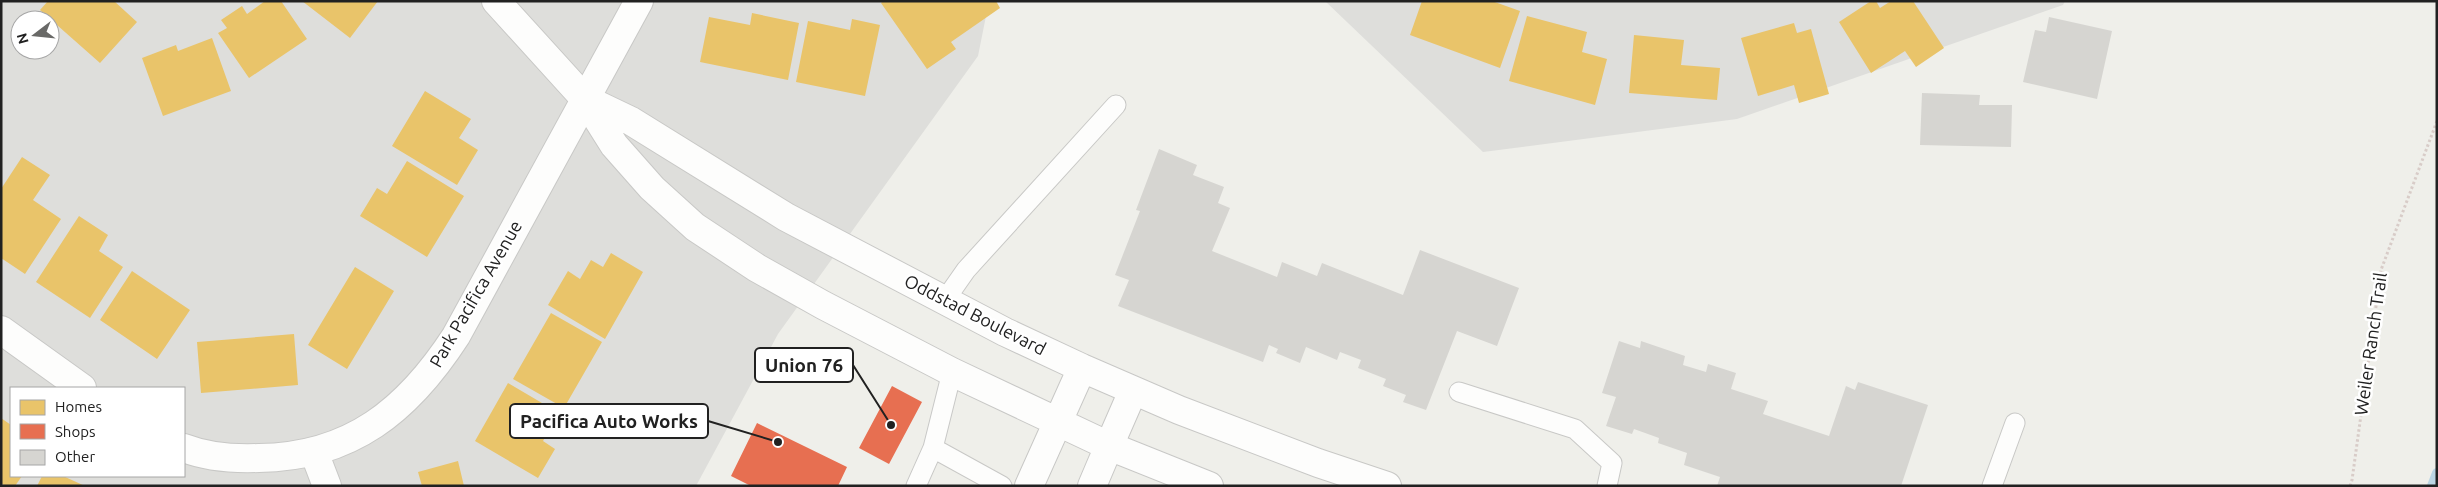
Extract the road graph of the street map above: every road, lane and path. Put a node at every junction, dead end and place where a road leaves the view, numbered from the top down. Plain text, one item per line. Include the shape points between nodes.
1 (496, 1) edge
2 (639, 1) edge
3 (585, 99) junction
4 (1116, 105) dead end
5 (2437, 121) edge
6 (945, 300) junction
7 (1, 330) edge
8 (1082, 368) junction
9 (952, 372) junction
10 (81, 387) edge
11 (1133, 391) junction
12 (1459, 392) dead end
13 (1058, 423) junction
14 (2015, 423) dead end
15 (1110, 446) junction
16 (185, 448) edge
17 (933, 448) junction
18 (314, 452) junction
19 (327, 486) edge
20 (916, 486) edge
21 (1002, 486) edge
22 (1030, 486) edge
23 (1092, 486) edge
24 (1209, 486) edge
25 (1387, 486) edge
26 (1608, 486) edge
27 (1992, 486) edge
28 (2350, 486) edge

1 - 3 street, Oddstad Boulevard
2 - 3 street, Park Pacifica Avenue
3 - 6 street, Oddstad Boulevard via 631,122 786,217
3 - 9 street, Oddstad Boulevard via 614,145 652,188 695,227 757,268
3 - 18 street, Park Pacifica Avenue via 456,336 435,367 412,395 380,420 348,440
4 - 6 lane via 966,270
5 - 28 path, Weiler Ranch Trail via 2381,270
6 - 8 street, Oddstad Boulevard
7 - 10 street
8 - 11 street, Oddstad Boulevard
8 - 13 street
9 - 13 street, Oddstad Boulevard
9 - 17 lane
11 - 15 street
11 - 25 street, Oddstad Boulevard via 1310,460
12 - 26 lane via 1576,429 1612,463
13 - 15 street, Oddstad Boulevard
13 - 22 street
14 - 27 lane
15 - 23 street
15 - 24 street, Oddstad Boulevard
16 - 18 street, Park Pacifica Avenue via 233,459 274,458
17 - 20 lane
17 - 21 lane
18 - 19 street

